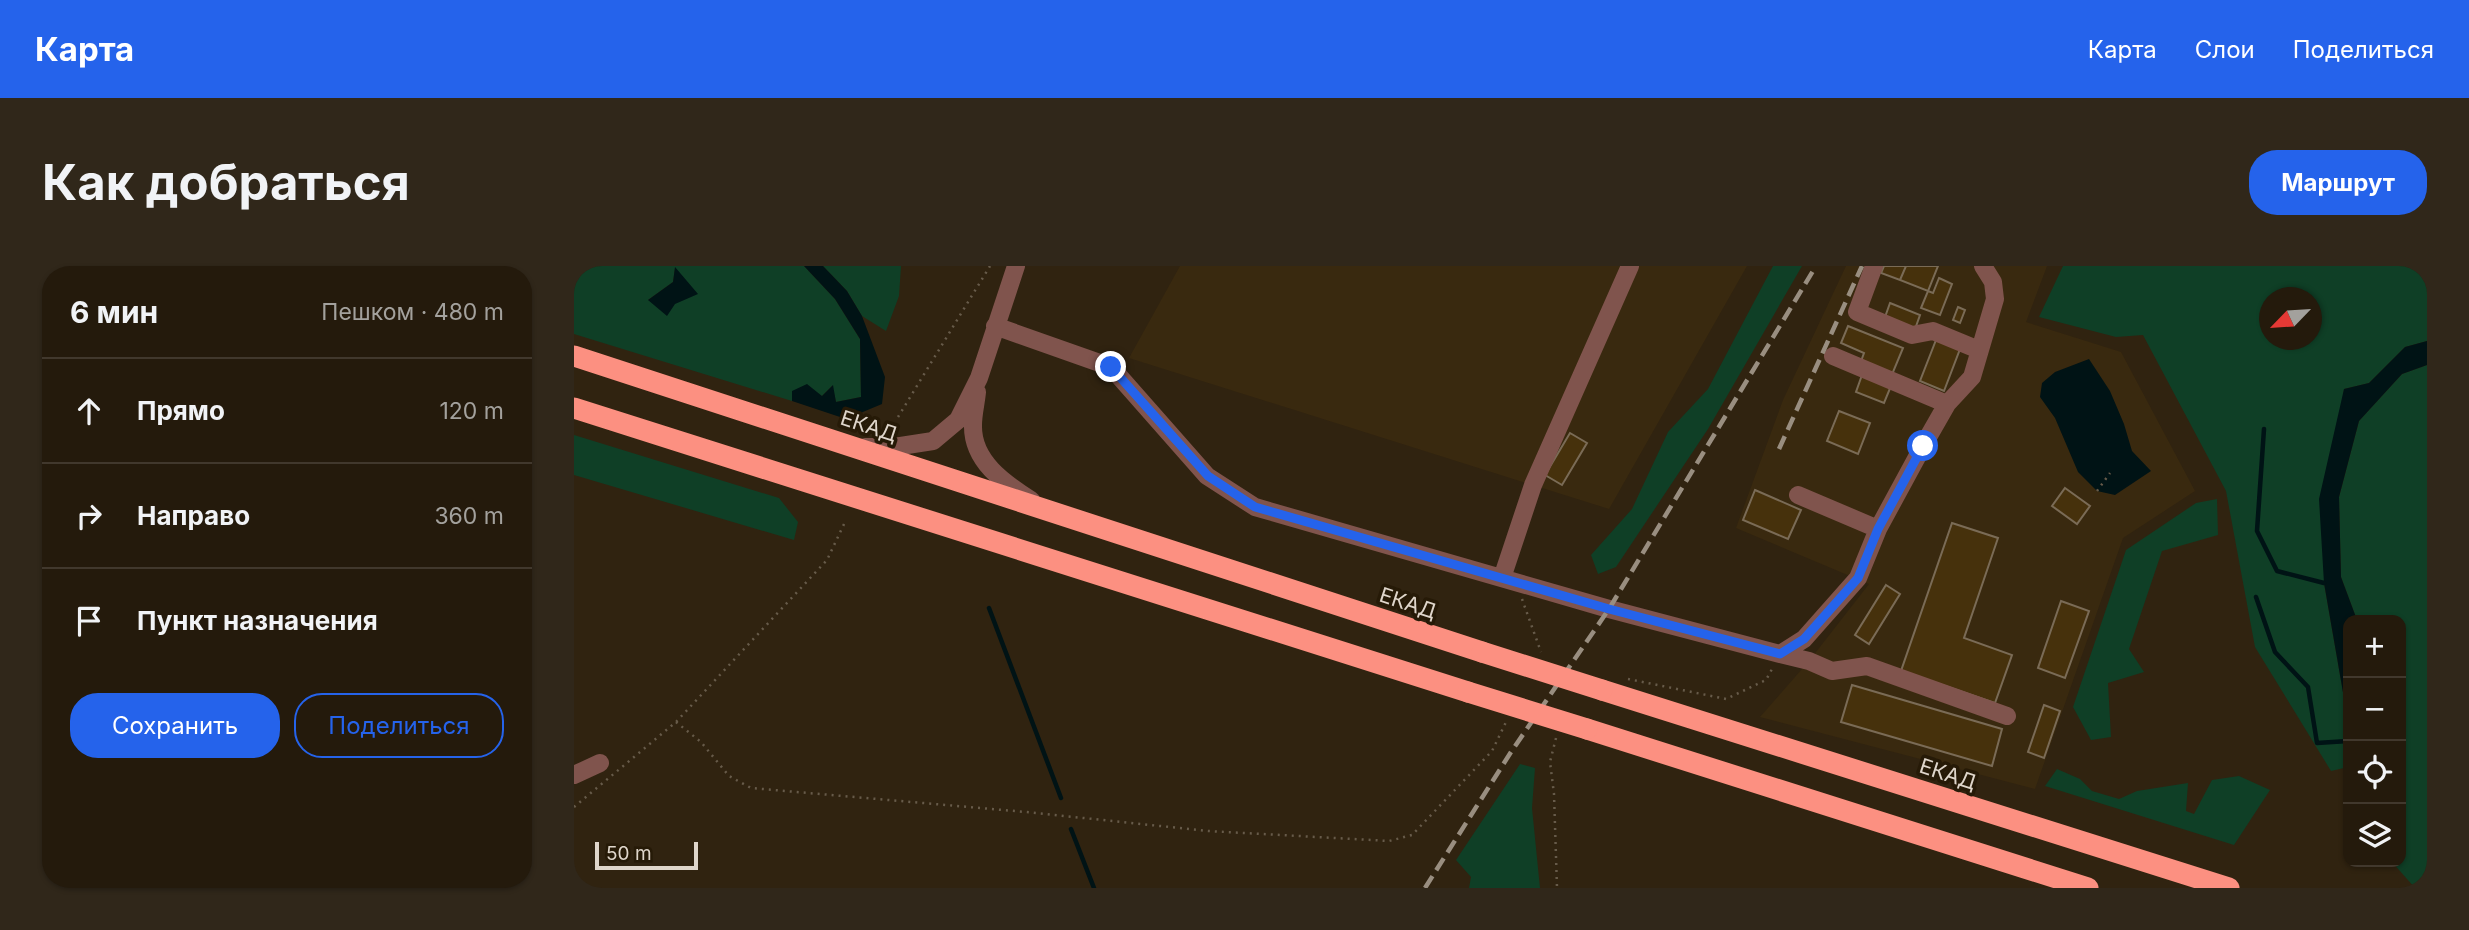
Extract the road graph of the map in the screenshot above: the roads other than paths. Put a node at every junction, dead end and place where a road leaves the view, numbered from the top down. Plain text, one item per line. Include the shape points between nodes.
1 (1016, 266) edge
2 (1630, 266) edge
3 (1874, 266) edge
4 (1983, 266) edge
5 (995, 326) junction
6 (1979, 349) junction
7 (574, 356) edge
8 (1833, 356) dead end
9 (979, 378) junction
10 (1947, 404) junction
11 (574, 408) edge
12 (853, 446) junction
13 (1798, 495) dead end
14 (1047, 511) junction
15 (1878, 529) junction
16 (1508, 579) junction
17 (1780, 654) junction
18 (2007, 716) dead end
19 (600, 763) dead end
20 (574, 775) edge
21 (2088, 888) edge
22 (2229, 888) edge

1 - 5 street
2 - 16 street via 1533,485
3 - 6 street via 1857,313 1912,335 1933,331
4 - 6 street via 1993,282 1995,299
5 - 9 street
5 - 16 street via 1111,367 1208,476 1255,507
6 - 10 street via 1972,377
7 - 12 highway, ЕКАД
8 - 10 street
9 - 12 street via 958,420 933,441 894,447
9 - 14 street via 972,427 976,449 992,471
10 - 15 street
11 - 21 highway, bridge
12 - 14 highway, ЕКАД
13 - 15 street
14 - 22 highway, ЕКАД, bridge
15 - 17 street via 1858,578 1804,639
16 - 17 street
17 - 18 street via 1832,671 1867,667
19 - 20 street

